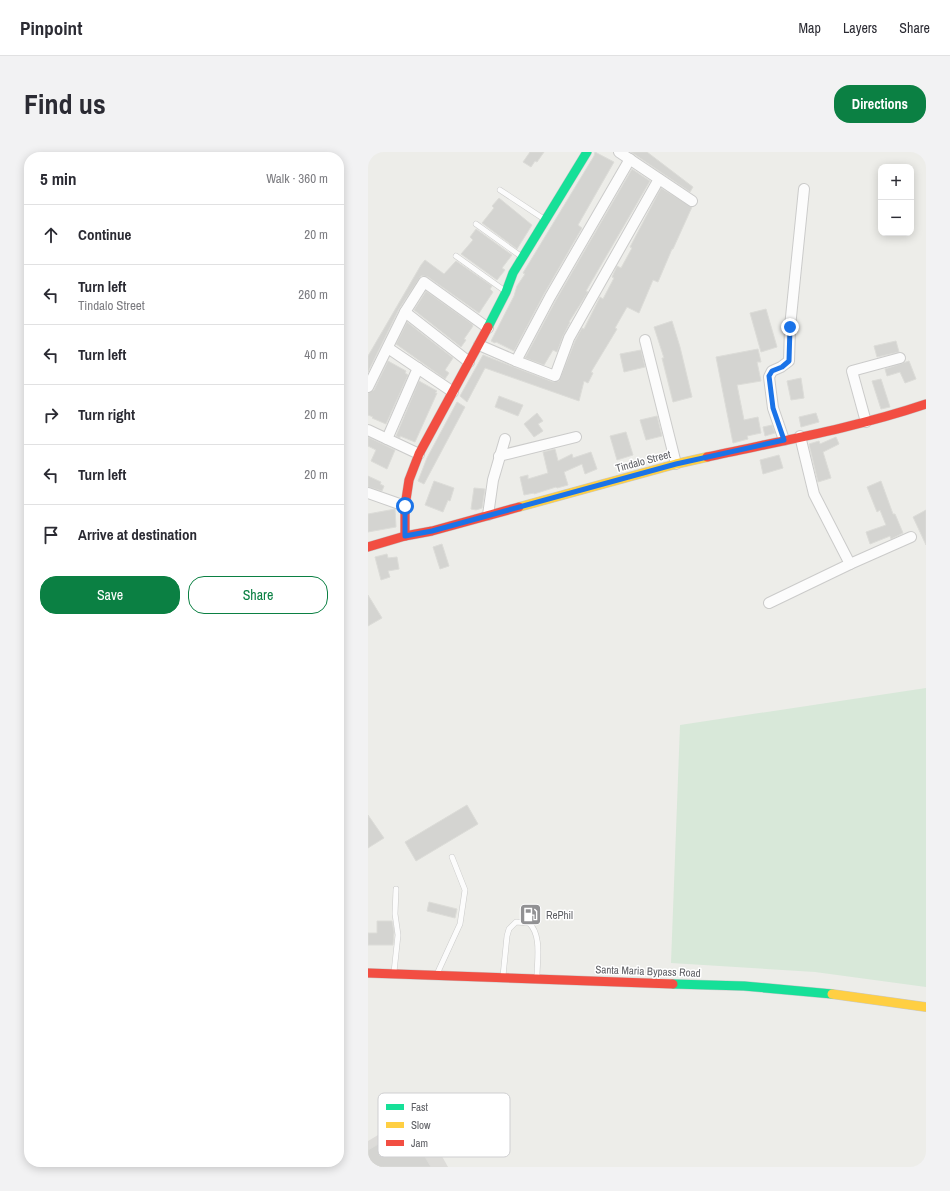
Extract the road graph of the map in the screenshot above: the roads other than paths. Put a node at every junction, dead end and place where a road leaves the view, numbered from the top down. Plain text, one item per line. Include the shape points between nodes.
1 (587, 152) edge
2 (619, 152) edge
3 (630, 159) junction
4 (658, 179) junction
5 (804, 189) dead end
6 (500, 190) dead end
7 (692, 201) dead end
8 (545, 220) junction
9 (476, 224) dead end
10 (456, 256) dead end
11 (522, 257) junction
12 (506, 292) junction
13 (405, 312) junction
14 (488, 328) junction
15 (645, 340) dead end
16 (479, 345) junction
17 (388, 348) junction
18 (900, 358) dead end
19 (516, 361) junction
20 (469, 362) junction
21 (418, 368) junction
22 (368, 387) edge
23 (453, 392) junction
24 (926, 404) edge
25 (866, 422) junction
26 (368, 430) edge
27 (800, 436) junction
28 (576, 437) dead end
29 (387, 439) junction
30 (505, 439) dead end
31 (784, 440) junction
32 (419, 454) junction
33 (499, 456) junction
34 (676, 464) junction
35 (368, 493) edge
36 (405, 506) junction
37 (488, 515) junction
38 (405, 536) junction
39 (911, 537) dead end
40 (368, 547) edge
41 (850, 564) junction
42 (769, 603) dead end
43 (452, 857) dead end
44 (396, 889) dead end
45 (368, 973) edge
46 (393, 974) junction
47 (436, 976) junction
48 (503, 978) junction
49 (537, 980) junction
50 (926, 1007) edge

1 - 8 main road
2 - 3 street
3 - 4 street
3 - 19 street
4 - 7 street
4 - 19 street via 569,338 555,376
5 - 31 street via 789,361 772,371 769,376 773,408
6 - 8 lane
8 - 11 main road
9 - 11 lane
10 - 12 lane
11 - 12 main road
12 - 14 main road
13 - 14 street via 424,282
13 - 17 street
13 - 20 street
14 - 16 main road
15 - 34 street
16 - 19 street
16 - 20 main road
17 - 21 street
17 - 22 street
18 - 25 street via 852,371
20 - 23 main road
21 - 23 street
21 - 29 street
23 - 32 main road
24 - 25 main road, Tindalo Street via 894,416
25 - 27 main road, Tindalo Street
26 - 29 street
27 - 31 main road, Tindalo Street
27 - 41 street via 814,494
28 - 33 street
29 - 32 street
30 - 33 street
31 - 34 main road, Tindalo Street
32 - 36 main road via 409,480
33 - 37 street
34 - 37 main road, Tindalo Street
35 - 36 street
36 - 38 main road
37 - 38 main road, Tindalo Street
38 - 40 main road, Tindalo Street
39 - 41 street
41 - 42 street
43 - 47 lane via 465,890 460,924
44 - 46 lane via 395,914 398,935
45 - 46 main road, Santa Maria Bypass Road
46 - 47 main road, Santa Maria Bypass Road
47 - 48 main road, Santa Maria Bypass Road
48 - 49 main road, Santa Maria Bypass Road
48 - 49 lane via 507,936 509,929 516,922 529,923 534,928 537,937
49 - 50 main road, Santa Maria Bypass Road via 744,986 828,993

